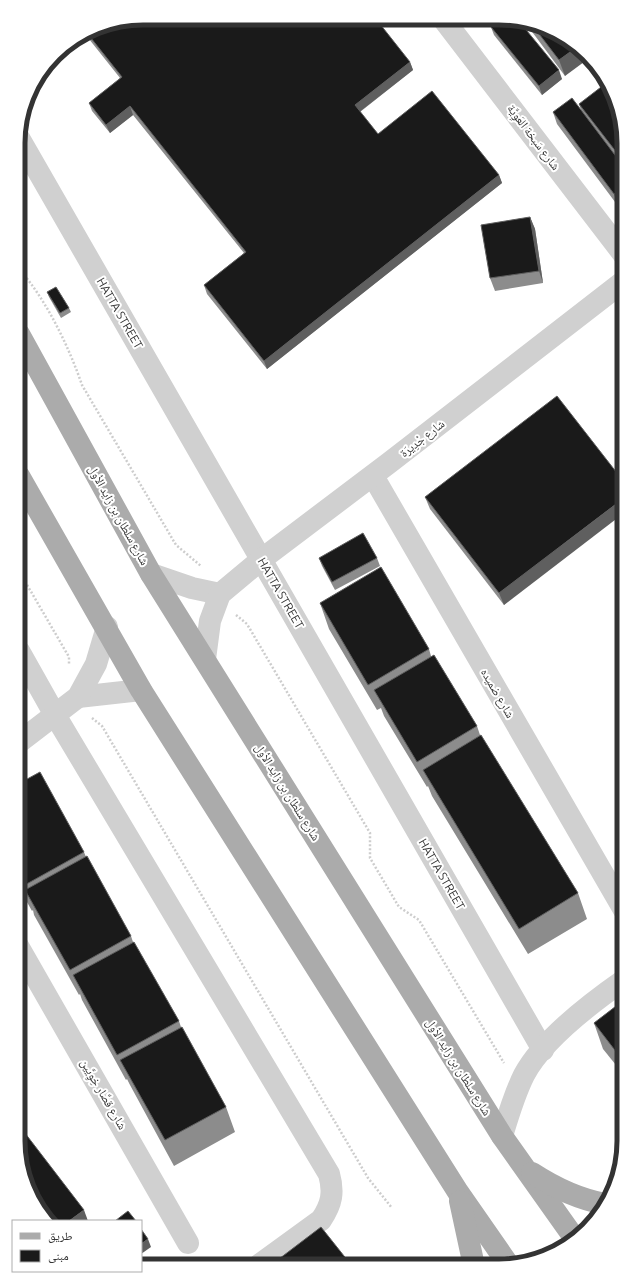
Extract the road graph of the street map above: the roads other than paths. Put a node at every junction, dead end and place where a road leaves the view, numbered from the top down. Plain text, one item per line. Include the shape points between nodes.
1 (450, 25) edge
2 (25, 148) edge
3 (617, 246) edge
4 (617, 286) edge
5 (25, 345) edge
6 (373, 476) junction
7 (25, 486) edge
8 (262, 559) junction
9 (151, 574) junction
10 (220, 594) junction
11 (107, 627) junction
12 (205, 660) junction
13 (25, 662) edge
14 (141, 690) junction
15 (78, 697) junction
16 (55, 715) junction
17 (25, 738) edge
18 (617, 898) edge
19 (25, 958) edge
20 (617, 985) edge
21 (543, 1050) junction
22 (502, 1136) junction
23 (523, 1167) junction
24 (458, 1192) junction
25 (599, 1203) edge
26 (572, 1234) edge
27 (188, 1243) dead end
28 (267, 1259) edge
29 (472, 1259) edge
30 (504, 1259) edge

1 - 3 street, شارع سَبخة العَوِيَّة
2 - 8 street, HATTA STREET
4 - 6 street, شارع جْدِيرَة
5 - 9 main road, شارع سلطان بن زايد الأول
6 - 8 street, شارع جْدِيرَة
6 - 18 street, شارع ضميده
7 - 11 main road
8 - 10 street, شارع جْدِيرَة
8 - 21 street, HATTA STREET
9 - 10 street via 192,588
9 - 12 main road, شارع سلطان بن زايد الأول
10 - 12 street, شارع جْدِيرَة via 210,621
11 - 14 main road
11 - 15 street via 96,664
12 - 22 main road, شارع سلطان بن زايد الأول
13 - 16 street
14 - 15 street
14 - 24 main road
15 - 16 street
16 - 17 street
16 - 28 street via 329,1174 332,1198 321,1220
19 - 27 street, شارع قصَّار خِوِيَّين
20 - 21 street via 592,1002
21 - 22 street via 524,1075 510,1107
22 - 23 main road, شارع سلطان بن زايد الأول
23 - 25 main road via 551,1185 586,1201
23 - 26 main road, شارع سلطان بن زايد الأول
24 - 29 main road
24 - 30 main road

